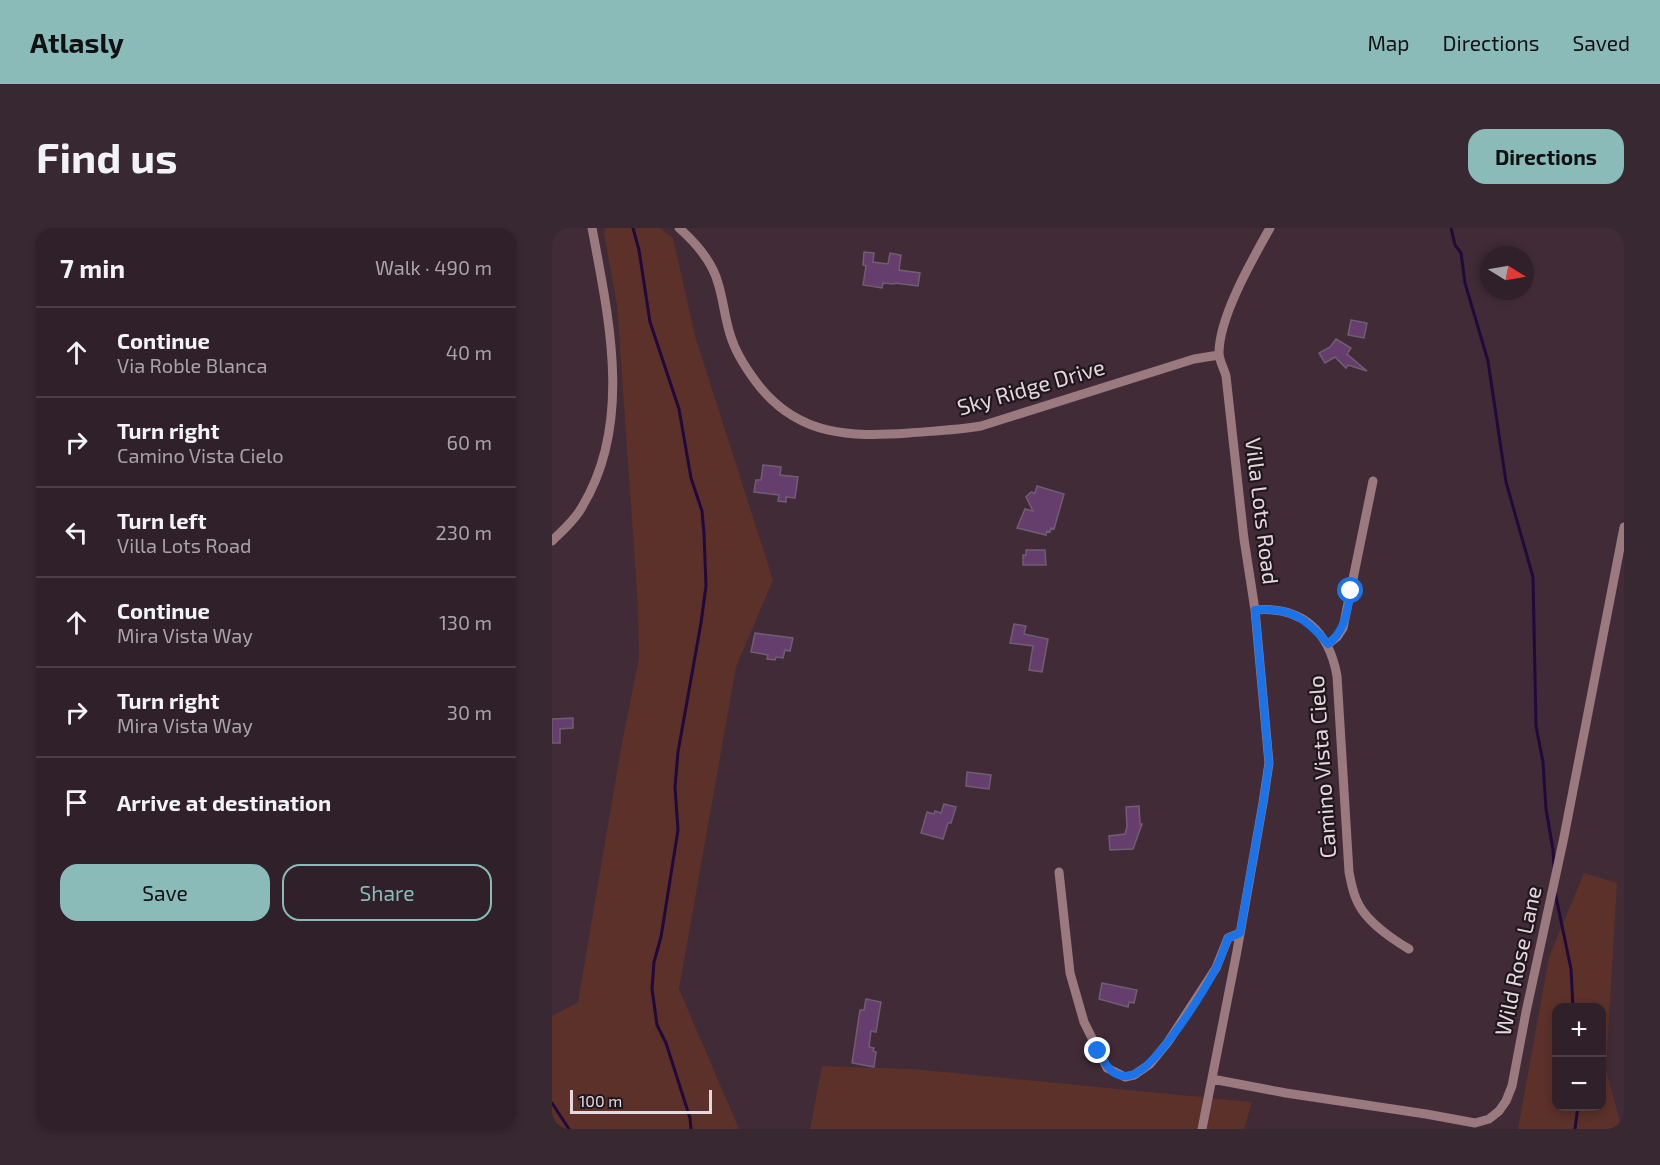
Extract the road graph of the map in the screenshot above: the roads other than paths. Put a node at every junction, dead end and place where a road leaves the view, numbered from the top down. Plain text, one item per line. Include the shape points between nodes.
1 (592, 228) edge
2 (679, 228) edge
3 (1270, 228) edge
4 (1219, 355) junction
5 (1373, 481) dead end
6 (1624, 527) edge
7 (552, 542) edge
8 (1255, 610) junction
9 (1328, 644) junction
10 (1059, 872) dead end
11 (1240, 933) junction
12 (1409, 949) dead end
13 (1212, 1079) junction
14 (1202, 1129) edge

1 - 7 street via 613,369 610,437 602,467 582,508
2 - 4 street, Sky Ridge Drive via 709,262 718,281 732,340 749,373 772,402 816,428 871,435 981,426 1194,359
3 - 4 street, Villa Lots Road via 1238,288
4 - 8 street, Villa Lots Road via 1226,376
5 - 9 street via 1343,628
6 - 13 street, Wild Rose Lane via 1512,1086 1499,1111 1475,1123
8 - 9 street, Camino Vista Cielo via 1273,608 1302,618
8 - 11 street, Villa Lots Road via 1269,763
9 - 12 street, Camino Vista Cielo via 1336,676 1353,890 1359,906 1370,918
10 - 11 street via 1070,973 1084,1022 1107,1068 1125,1077 1134,1076 1150,1064 1168,1042 1216,968 1228,938
11 - 13 street, Villa Lots Road
13 - 14 street, Villa Lots Road

